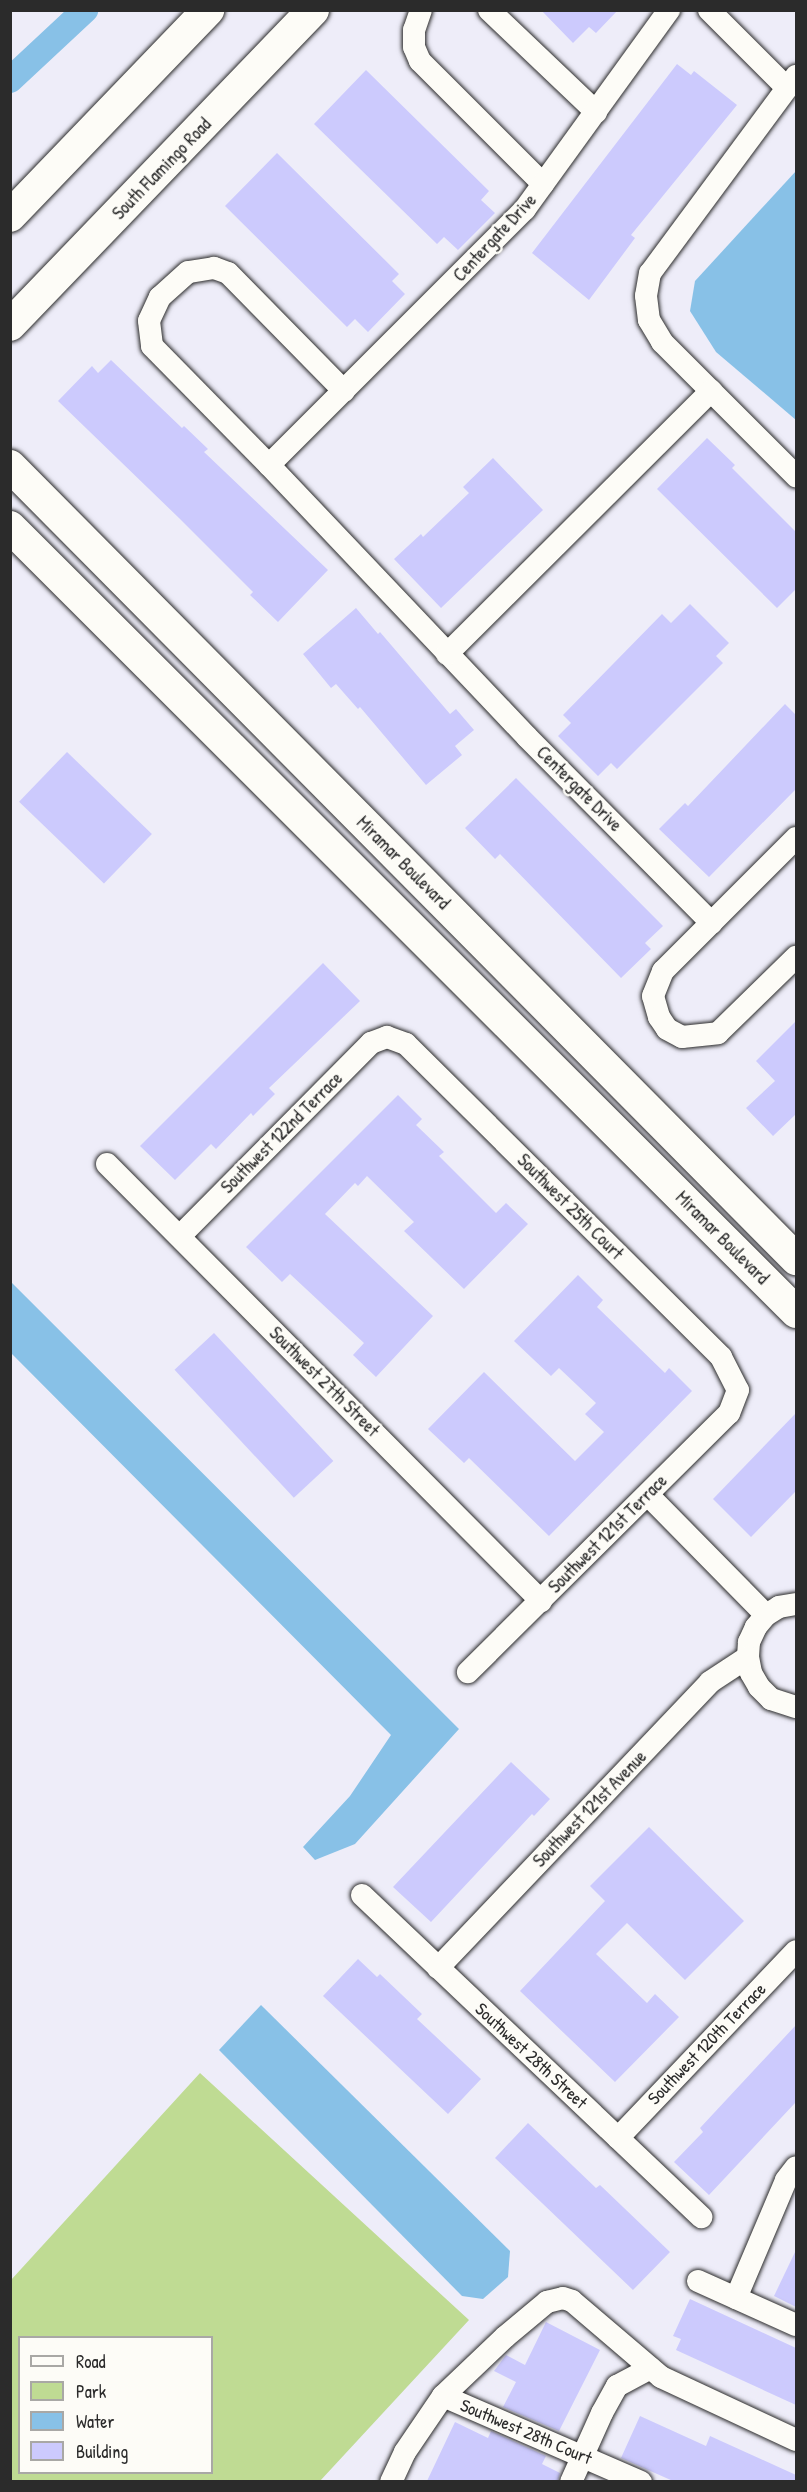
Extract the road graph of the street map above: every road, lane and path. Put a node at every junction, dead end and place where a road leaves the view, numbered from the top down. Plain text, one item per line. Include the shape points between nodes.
1 (208, 10) edge
2 (313, 10) edge
3 (421, 10) edge
4 (489, 10) edge
5 (669, 10) edge
6 (709, 10) edge
7 (792, 82) edge
8 (596, 112) junction
9 (543, 184) junction
10 (10, 216) edge
11 (10, 325) edge
12 (344, 391) junction
13 (711, 391) junction
14 (269, 465) junction
15 (10, 466) edge
16 (796, 476) edge
17 (10, 527) edge
18 (447, 654) junction
19 (796, 838) edge
20 (711, 922) junction
21 (796, 957) edge
22 (387, 1037) joint
23 (106, 1164) dead end
24 (180, 1236) junction
25 (796, 1259) edge
26 (796, 1312) edge
27 (738, 1390) joint
28 (648, 1495) junction
29 (541, 1600) junction
30 (796, 1604) edge
31 (766, 1615) junction
32 (748, 1657) junction
33 (468, 1672) dead end
34 (796, 1707) edge
35 (362, 1895) dead end
36 (796, 1951) edge
37 (438, 1968) junction
38 (618, 2138) junction
39 (796, 2167) edge
40 (701, 2217) dead end
41 (698, 2280) dead end
42 (736, 2298) junction
43 (796, 2325) edge
44 (651, 2368) junction
45 (443, 2396) junction
46 (796, 2440) edge
47 (583, 2456) junction
48 (391, 2481) edge
49 (571, 2481) edge
50 (641, 2481) edge

1 - 10 street
2 - 11 street, South Flamingo Road
3 - 9 street via 414,30 414,46 420,61
4 - 8 street
5 - 8 street, Centergate Drive
6 - 7 street
7 - 13 street via 650,273 646,296 649,320 662,342
8 - 9 street, Centergate Drive
9 - 12 street, Centergate Drive via 525,209
12 - 14 street, Centergate Drive
12 - 14 street, Centergate Drive via 228,273 214,268 188,272 160,297 149,321 152,346
13 - 16 street
13 - 18 street
14 - 18 street, Centergate Drive
15 - 25 street, Miramar Boulevard
17 - 26 street, Miramar Boulevard
18 - 20 street, Centergate Drive
19 - 20 street
20 - 21 street via 663,971 653,996 667,1029 682,1037 718,1033
22 - 24 street, Southwest 122nd Terrace via 371,1043
22 - 27 street, Southwest 25th Court via 406,1044 721,1357
23 - 24 street, Southwest 27th Street
24 - 29 street, Southwest 27th Street
27 - 28 street, Southwest 121st Terrace via 729,1413
28 - 29 street, Southwest 121st Terrace
28 - 31 street
29 - 33 street, Southwest 121st Terrace
30 - 31 street via 779,1607
31 - 32 street via 749,1642
32 - 34 street via 759,1687 771,1699
32 - 37 street, Southwest 121st Avenue via 710,1682
35 - 37 street, Southwest 28th Street
36 - 38 street, Southwest 120th Terrace
37 - 38 street, Southwest 28th Street
38 - 40 street, Southwest 28th Street
39 - 42 street via 786,2180
41 - 42 street
42 - 43 street
44 - 45 street via 572,2301 553,2299 505,2337
44 - 46 street via 661,2377
44 - 47 street via 617,2386
45 - 47 street, Southwest 28th Court
45 - 48 street via 405,2452
47 - 49 street
47 - 50 street, Southwest 28th Court

